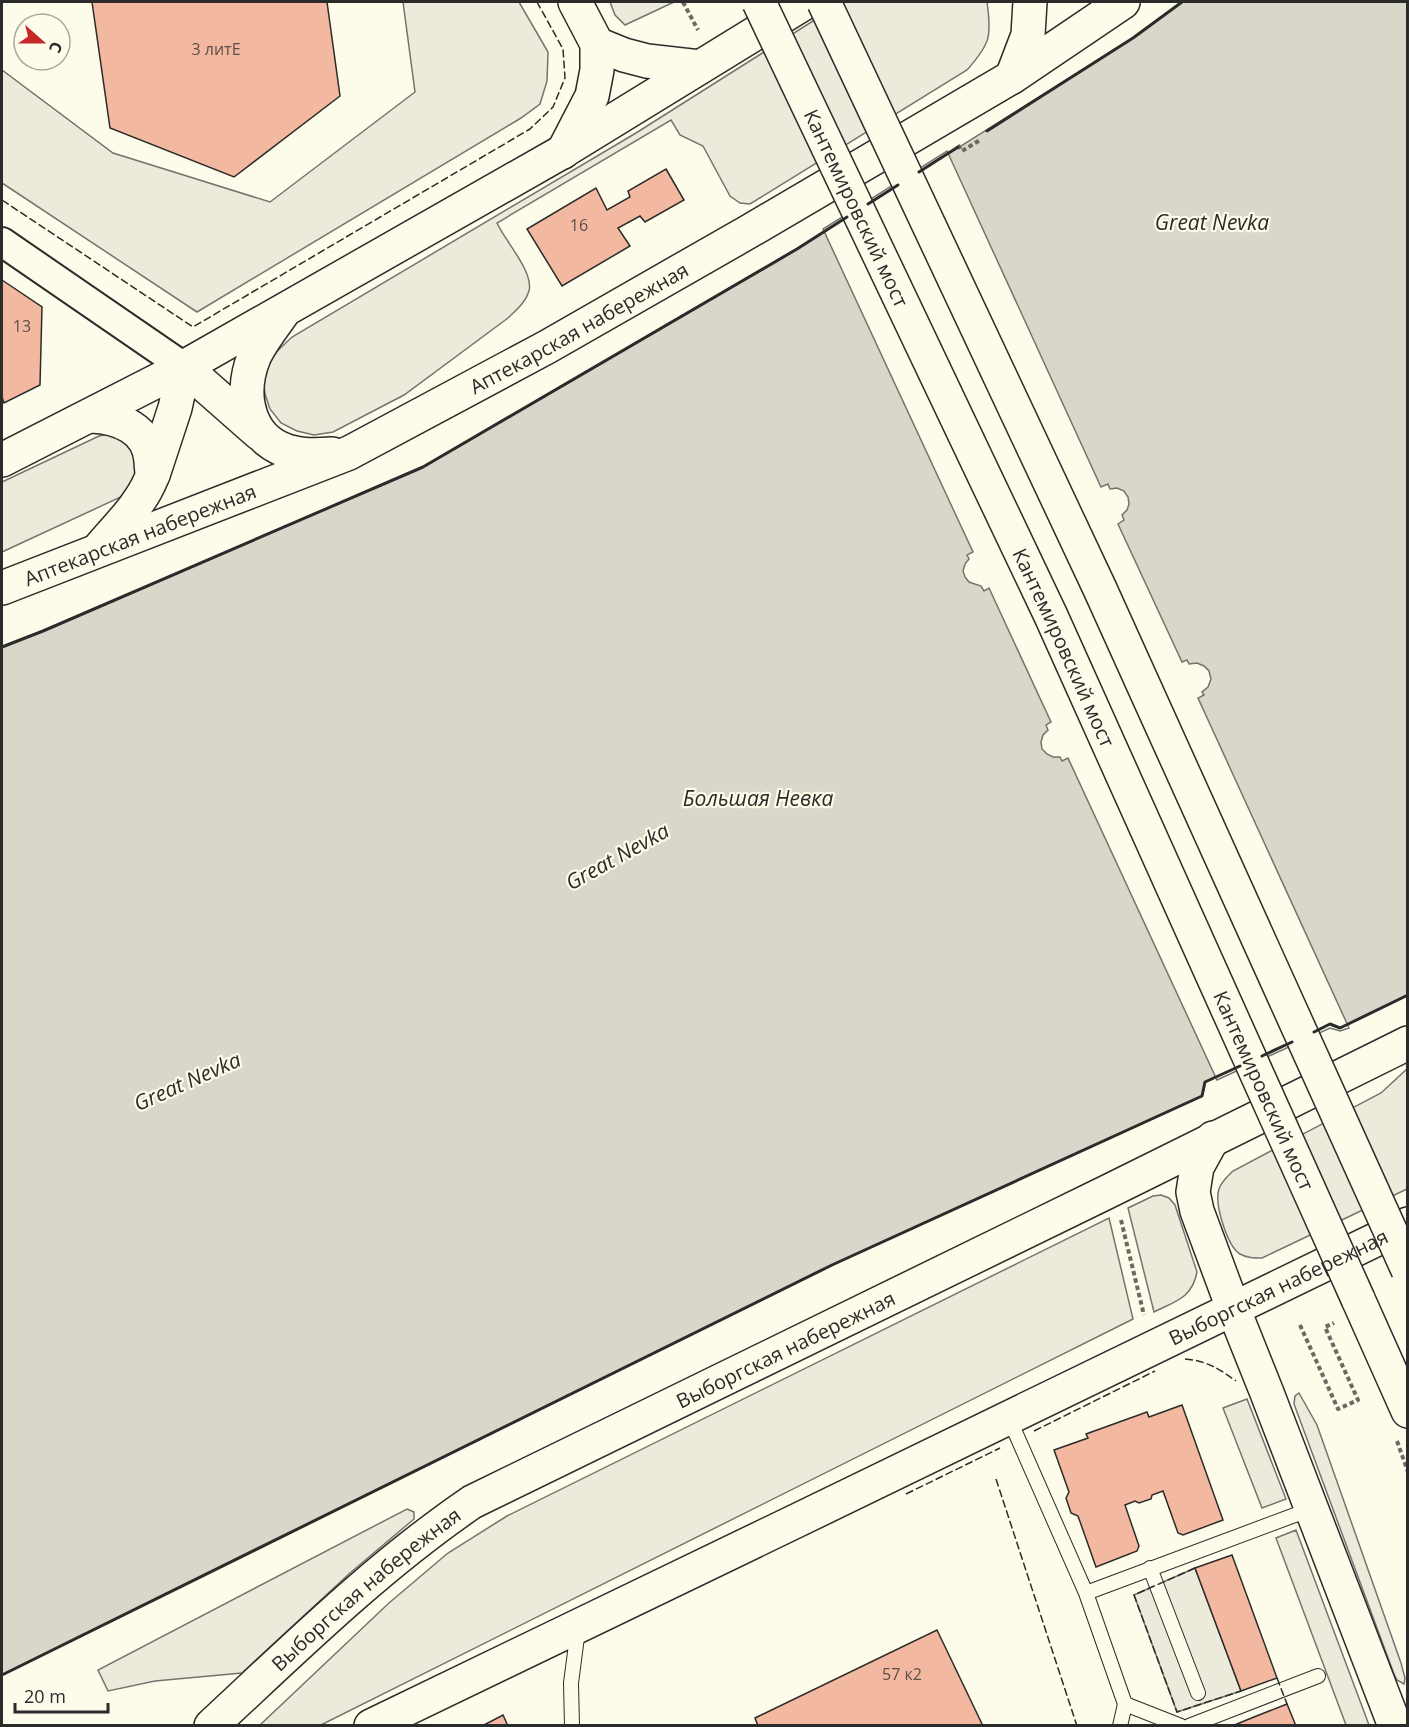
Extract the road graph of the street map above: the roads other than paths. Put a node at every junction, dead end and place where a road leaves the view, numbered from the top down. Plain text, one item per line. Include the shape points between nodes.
1 (575, 2) edge
2 (759, 2) edge
3 (806, 2) edge
4 (824, 2) edge
5 (1030, 2) edge
6 (1123, 2) edge
7 (597, 44) junction
8 (701, 52) junction
9 (1012, 77) junction
10 (562, 152) junction
11 (2, 242) edge
12 (286, 309) junction
13 (184, 367) junction
14 (91, 416) junction
15 (260, 434) junction
16 (349, 453) junction
17 (2, 460) edge
18 (152, 477) junction
19 (97, 551) junction
20 (2, 588) edge
21 (1407, 1043) edge
22 (1213, 1138) junction
23 (1407, 1224) edge
24 (1407, 1270) edge
25 (1233, 1308) junction
26 (1407, 1411) edge
27 (1008, 1416) junction
28 (1311, 1509) junction
29 (1150, 1568) junction
30 (1086, 1593) junction
31 (579, 1627) junction
32 (1318, 1676) dead end
33 (1198, 1693) dead end
34 (1125, 1704) junction
35 (211, 1725) edge
36 (370, 1725) edge
37 (572, 1725) edge
38 (1120, 1725) edge
39 (1181, 1725) edge
40 (1189, 1725) edge
41 (1395, 1725) edge

1 - 7 main road
2 - 26 main road, Кантемировский мост, bridge via 1051,616
3 - 8 main road
4 - 24 main road, bridge via 1100,589
5 - 9 main road via 1028,35
6 - 9 main road, Аптекарская набережная
7 - 8 main road via 647,61
7 - 10 main road via 592,96
8 - 10 main road
9 - 16 main road, Аптекарская набережная via 547,347
10 - 12 main road
11 - 13 street
12 - 13 main road
12 - 15 main road via 254,357 248,381 248,407
13 - 14 main road
13 - 15 main road
13 - 18 main road
14 - 17 main road
14 - 18 main road via 119,420 143,437 150,452
15 - 16 main road via 293,453
16 - 19 main road, Аптекарская набережная
18 - 19 main road via 138,501
19 - 20 main road, Аптекарская набережная
21 - 22 main road, Выборгская набережная
22 - 25 main road via 1197,1167 1193,1192
22 - 35 main road, Выборгская набережная via 472,1502 429,1531 366,1584
23 - 25 main road, Выборгская набережная
25 - 27 main road, Выборгская набережная
25 - 28 main road
27 - 30 lane
27 - 31 main road, Выборгская набережная
28 - 29 lane
28 - 41 main road
29 - 30 lane
29 - 33 lane
30 - 34 lane
31 - 36 main road, Выборгская набережная
31 - 37 lane via 571,1683
32 - 40 lane
34 - 38 lane
34 - 39 lane

